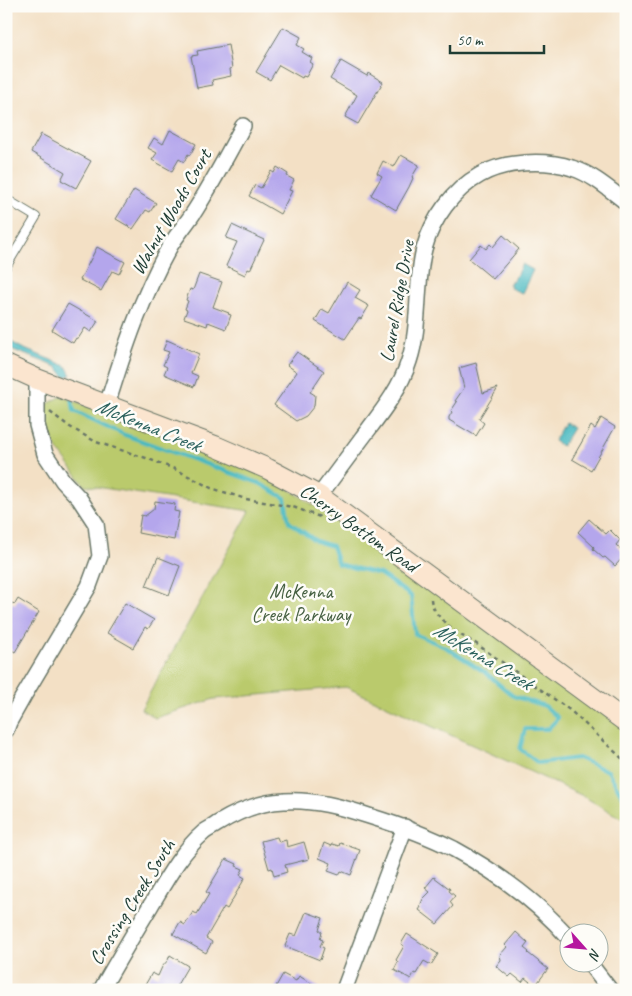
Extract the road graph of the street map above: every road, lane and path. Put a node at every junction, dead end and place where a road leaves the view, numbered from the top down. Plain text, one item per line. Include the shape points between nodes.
1 (243, 126) dead end
2 (6, 199) edge
3 (626, 202) edge
4 (6, 267) edge
5 (6, 365) edge
6 (46, 382) junction
7 (106, 405) junction
8 (51, 408) dead end
9 (319, 496) junction
10 (326, 520) dead end
11 (430, 593) dead end
12 (626, 722) edge
13 (7, 724) edge
14 (626, 762) edge
15 (405, 828) junction
16 (560, 927) edge
17 (598, 974) edge
18 (101, 990) edge
19 (344, 990) edge
20 (610, 990) edge

1 - 7 street, Walnut Woods Court via 215,180 171,245 151,285
2 - 4 lane via 36,217
3 - 9 street, Laurel Ridge Drive via 586,173 557,164 538,163 518,164 480,175 452,197 440,212 424,248 414,342 401,379 391,398
5 - 6 main road, Cherry Bottom Road
6 - 7 main road, Cherry Bottom Road
6 - 13 street via 37,425 45,454 96,524 100,556 89,586
7 - 9 main road, Cherry Bottom Road via 268,468
8 - 10 path via 50,412 96,442 177,470 211,488 246,499 293,507
9 - 12 main road, Cherry Bottom Road
11 - 14 path via 432,606 443,620 571,711
15 - 16 street, Crossing Creek South via 453,848 491,871
15 - 18 street, Crossing Creek South via 310,801 283,801 254,806 234,814 205,832 187,850 169,874
15 - 19 street
17 - 20 street

